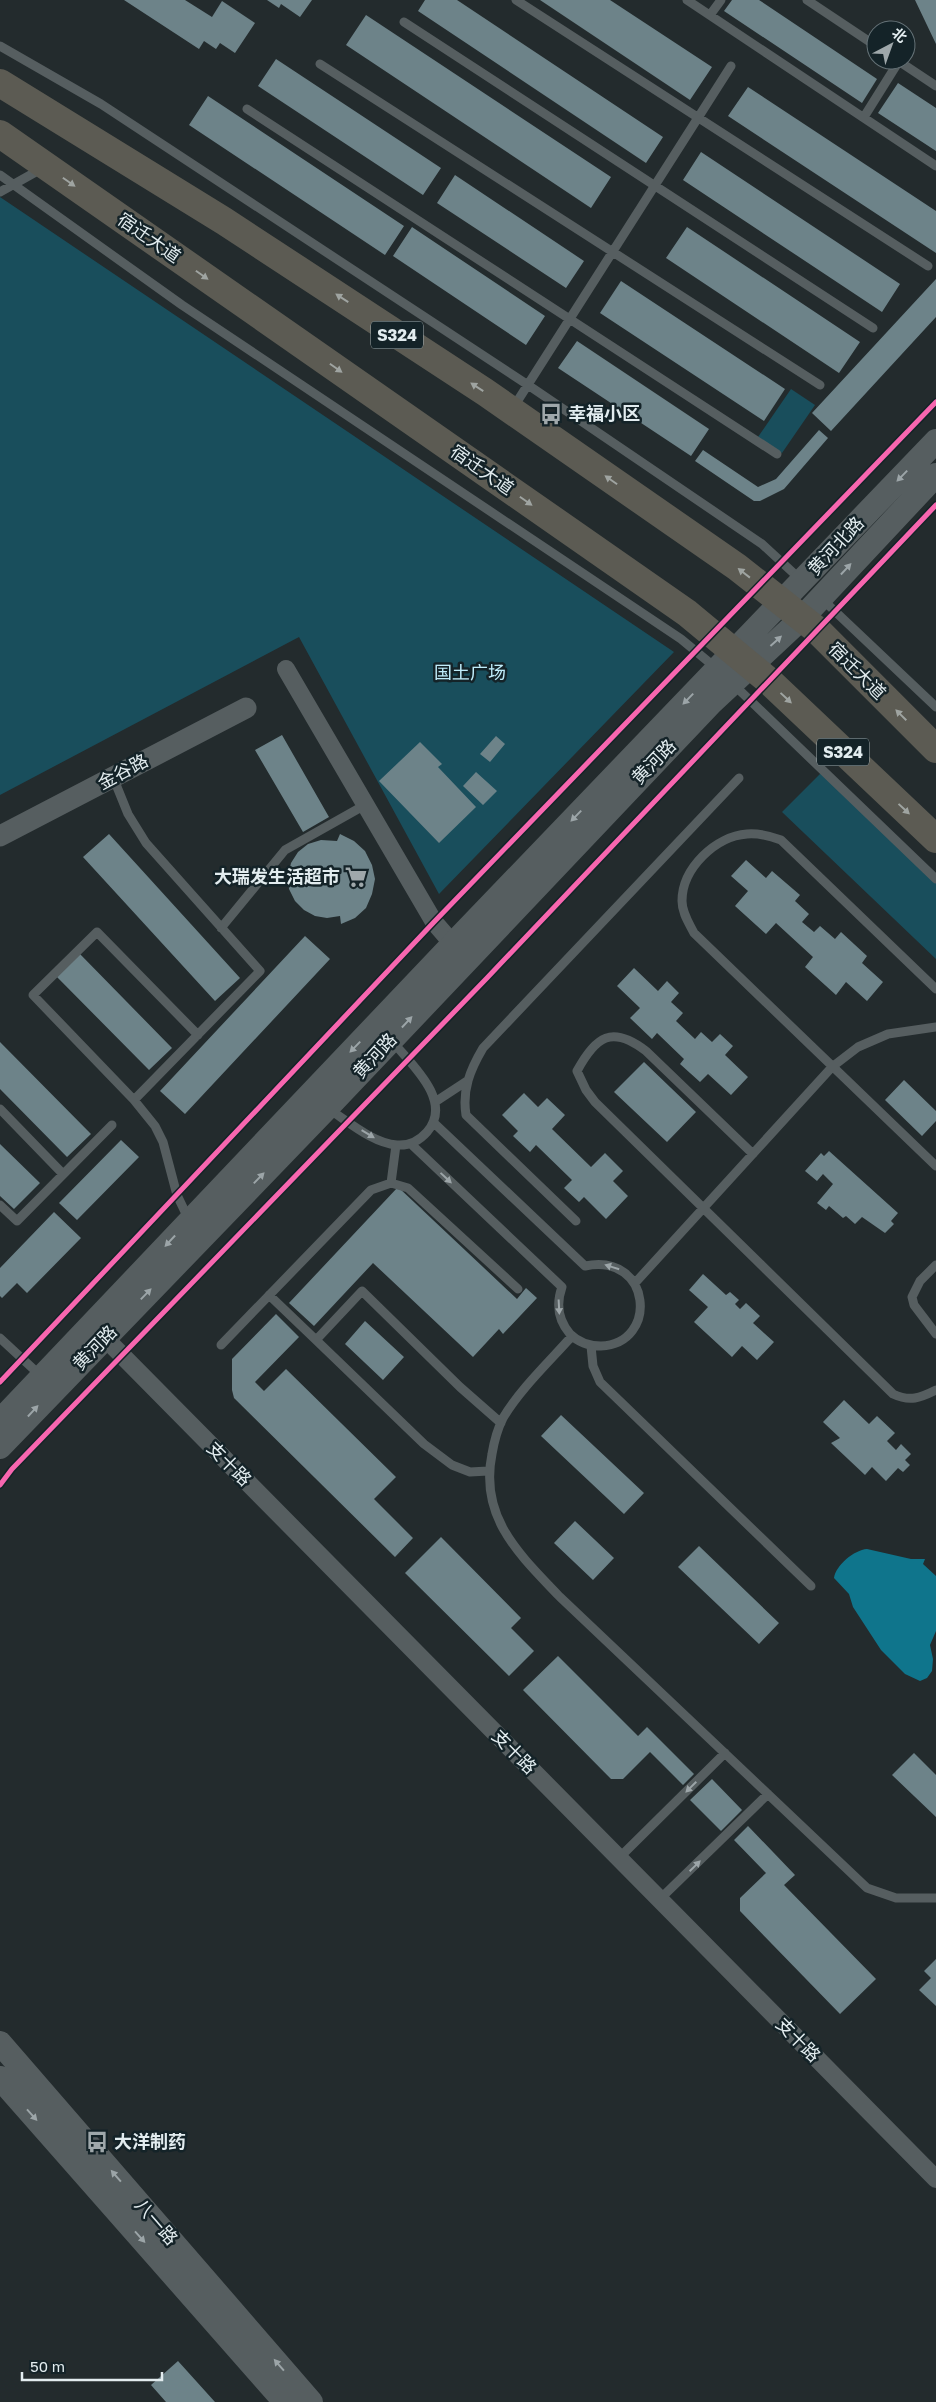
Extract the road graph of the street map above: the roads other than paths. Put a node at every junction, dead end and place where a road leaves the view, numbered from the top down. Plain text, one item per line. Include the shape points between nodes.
1 (516, 0) edge
2 (687, 0) edge
3 (721, 0) edge
4 (807, 0) edge
5 (710, 16) junction
6 (404, 22) dead end
7 (866, 39) edge
8 (0, 46) edge
9 (320, 64) dead end
10 (731, 66) dead end
11 (893, 70) edge
12 (912, 70) edge
13 (0, 83) edge
14 (936, 86) edge
15 (248, 109) dead end
16 (864, 117) junction
17 (698, 118) junction
18 (0, 134) edge
19 (46, 166) junction
20 (936, 166) edge
21 (0, 175) edge
22 (12, 184) junction
23 (655, 186) junction
24 (0, 192) edge
25 (612, 252) junction
26 (928, 266) dead end
27 (570, 319) junction
28 (873, 328) dead end
29 (528, 385) junction
30 (820, 385) dead end
31 (511, 411) junction
32 (936, 441) edge
33 (777, 454) dead end
34 (936, 475) edge
35 (811, 590) junction
36 (792, 610) junction
37 (733, 667) junction
38 (286, 669) dead end
39 (936, 707) edge
40 (246, 708) dead end
41 (936, 749) edge
42 (113, 777) junction
43 (740, 778) dead end
44 (365, 805) junction
45 (0, 836) edge
46 (936, 839) edge
47 (936, 879) edge
48 (221, 928) junction
49 (453, 944) junction
50 (936, 989) edge
51 (936, 1027) edge
52 (198, 1035) junction
53 (390, 1039) junction
54 (832, 1066) junction
55 (467, 1081) junction
56 (134, 1100) junction
57 (435, 1102) junction
58 (0, 1108) edge
59 (327, 1108) junction
60 (433, 1122) junction
61 (112, 1125) dead end
62 (410, 1144) junction
63 (396, 1145) junction
64 (753, 1154) junction
65 (936, 1166) edge
66 (64, 1174) junction
67 (392, 1183) junction
68 (0, 1205) edge
69 (703, 1208) junction
70 (190, 1221) junction
71 (576, 1221) dead end
72 (936, 1265) edge
73 (635, 1283) junction
74 (518, 1290) dead end
75 (269, 1295) junction
76 (98, 1331) junction
77 (936, 1334) edge
78 (572, 1336) junction
79 (0, 1338) edge
80 (316, 1340) junction
81 (221, 1345) dead end
82 (591, 1346) junction
83 (48, 1383) junction
84 (936, 1390) edge
85 (0, 1421) edge
86 (501, 1423) junction
87 (0, 1446) edge
88 (488, 1471) junction
89 (812, 1586) dead end
90 (725, 1753) junction
91 (768, 1794) junction
92 (619, 1858) junction
93 (936, 1898) edge
94 (660, 1900) junction
95 (0, 2043) edge
96 (10, 2080) edge
97 (936, 2179) edge
98 (286, 2402) edge
99 (311, 2402) edge

1 - 17 lane
2 - 5 lane
3 - 5 lane
4 - 7 lane
5 - 16 lane
6 - 23 lane
8 - 29 lane via 101,104
9 - 25 lane
10 - 17 lane
11 - 16 lane
12 - 14 lane
31 -> 13 main road, 宿迁大道 / S324 via 224,221
15 - 27 lane
16 - 20 lane
17 - 23 lane
17 - 26 lane
18 - 19 main road, 宿迁大道 / S324
19 - 22 lane
19 -> 37 main road, 宿迁大道 / S324 via 687,613
21 - 22 lane
22 - 24 lane
22 - 37 lane via 190,310 681,639
23 - 25 lane
23 - 28 lane
25 - 27 lane
25 - 30 lane
27 - 29 lane
27 - 33 lane
29 - 31 lane
29 - 35 lane via 762,544
36 -> 31 main road, 宿迁大道 / S324 via 736,567
32 -> 35 main road, 黄河北路
35 -> 34 main road, 黄河北路
35 - 36 main road, 黄河北路
35 - 39 lane
36 - 37 main road, 黄河北路
41 -> 36 main road, 宿迁大道 / S324
37 -> 46 main road, 宿迁大道 / S324
37 - 47 lane
37 -> 49 main road, 黄河路
53 -> 37 main road, 黄河路
38 - 44 street
40 - 42 street, 金谷路
42 - 45 street, 金谷路
42 - 48 lane via 128,814 146,842
43 - 55 lane via 483,1048
44 - 48 lane via 285,850
44 - 49 street via 434,922
48 - 52 lane via 260,971
49 -> 70 main road, 黄河路
50 - 54 lane via 781,840 748,834 730,837 715,846 697,861 683,889 685,915 694,933
51 - 54 lane via 888,1034 858,1047
52 - 56 lane
52 - 56 lane via 97,932 33,995
53 - 57 lane via 431,1090
53 - 59 main road, 黄河路
54 - 64 lane
54 - 65 lane
55 - 57 lane
55 - 71 lane via 466,1115
56 - 70 lane via 159,1132 177,1195
57 - 60 lane via 436,1118
58 - 66 lane
59 -> 63 lane via 373,1138
76 -> 59 main road, 黄河路
60 - 62 lane via 421,1139
73 -> 60 lane via 617,1268 596,1264 585,1266
61 - 66 lane
62 - 63 lane
62 -> 78 lane via 562,1287 559,1313 562,1324
63 - 67 lane
64 - 69 lane
64 - 69 lane via 632,1040 620,1035 606,1037 594,1046 577,1071 586,1090
66 - 68 lane via 17,1221
67 - 74 lane via 408,1188
67 - 75 lane via 371,1190
69 - 73 lane
69 - 84 lane via 894,1394 914,1400
70 -> 76 main road, 黄河路
72 - 77 lane via 920,1281 912,1297 914,1305
73 - 82 lane via 641,1305 637,1324 619,1342
75 - 80 lane
75 - 81 lane
76 - 83 main road, 黄河路
76 - 92 street, 支十路
78 - 82 lane
78 - 86 lane via 518,1397
79 - 83 lane
80 - 86 lane via 362,1291
80 - 88 lane via 424,1444 452,1465 470,1472
82 - 89 lane via 593,1366 600,1382
83 - 85 main road, 黄河路
87 -> 83 main road, 黄河路
86 - 88 lane
88 - 90 lane via 490,1499 518,1554
90 - 91 lane
90 -> 92 lane
91 - 93 lane via 867,1888 896,1898
94 -> 91 lane
92 - 94 street, 支十路
94 - 97 street, 支十路
95 - 96 main road, 八一路
96 -> 98 main road, 八一路
99 -> 96 main road, 八一路

